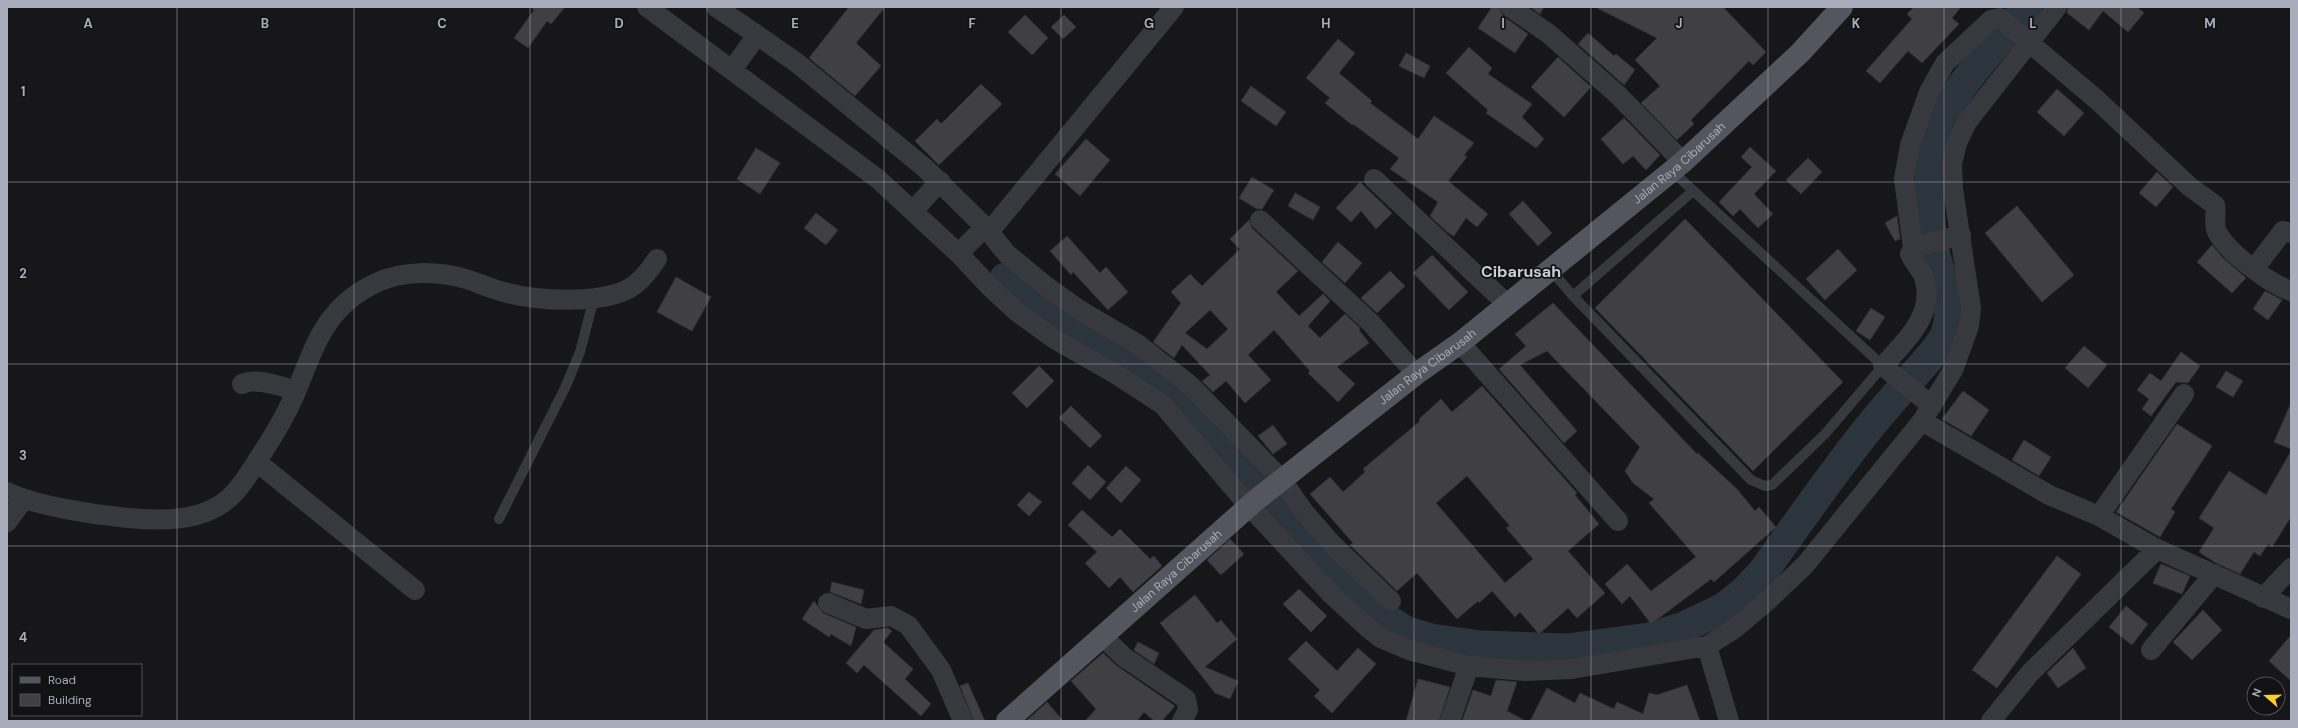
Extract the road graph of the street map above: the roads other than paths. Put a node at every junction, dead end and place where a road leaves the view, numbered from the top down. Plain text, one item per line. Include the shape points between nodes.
1 (647, 7) edge
2 (716, 7) edge
3 (1174, 7) edge
4 (1510, 7) edge
5 (1842, 7) edge
6 (2057, 7) edge
7 (2018, 33) junction
8 (755, 39) junction
9 (735, 67) junction
10 (1678, 167) junction
11 (1374, 179) dead end
12 (939, 182) junction
13 (1693, 191) junction
14 (916, 206) junction
15 (1260, 220) dead end
16 (2291, 233) edge
17 (1955, 236) junction
18 (976, 238) junction
19 (1915, 246) junction
20 (657, 259) dead end
21 (1550, 269) junction
22 (2254, 269) junction
23 (2291, 291) edge
24 (1573, 296) junction
25 (594, 298) junction
26 (1507, 304) junction
27 (1460, 343) junction
28 (1888, 371) junction
29 (1416, 374) junction
30 (242, 384) dead end
31 (292, 390) junction
32 (1176, 393) junction
33 (2184, 394) dead end
34 (1927, 413) junction
35 (257, 462) junction
36 (1278, 481) junction
37 (15, 496) edge
38 (1252, 503) junction
39 (2099, 516) junction
40 (499, 519) dead end
41 (1618, 521) dead end
42 (7, 522) edge
43 (2157, 549) junction
44 (2291, 568) edge
45 (2214, 574) junction
46 (415, 590) dead end
47 (2263, 598) junction
48 (1391, 601) dead end
49 (828, 602) dead end
50 (2291, 609) edge
51 (1103, 637) junction
52 (1707, 646) junction
53 (2151, 650) dead end
54 (1469, 666) junction
55 (963, 721) edge
56 (1007, 721) edge
57 (1182, 721) edge
58 (1450, 721) edge
59 (1729, 721) edge
60 (1991, 721) edge

1 - 9 street
2 - 8 street
3 - 18 street
4 - 10 street via 1549,34 1607,85
5 - 10 main road, Jalan Raya Cibarusah via 1800,53
6 - 7 street
7 - 17 street via 1957,143 1952,164
7 - 19 street via 2000,18 1991,20 1945,62 1929,92 1904,168
7 - 22 street via 2096,99 2190,187 2215,205 2217,231 2224,242
8 - 9 street
8 - 12 street via 797,63
9 - 14 street
10 - 13 lane
10 - 21 main road, Jalan Raya Cibarusah
11 - 26 street
12 - 14 street
12 - 18 street
13 - 24 lane
13 - 28 lane
14 - 18 street
15 - 29 street via 1371,323
16 - 22 street via 2283,231
17 - 19 street
17 - 34 street via 1971,308 1969,326 1953,370
18 - 32 street via 1007,254 1081,311 1139,345
18 - 32 street via 990,287 1017,312 1053,338 1114,373
19 - 28 street via 1910,254 1926,282 1926,307 1921,321
20 - 25 street via 650,271 630,288
21 - 24 lane
21 - 26 main road, Jalan Raya Cibarusah
22 - 23 street via 2273,284
24 - 28 lane via 1751,480 1765,486 1772,485 1780,478
25 - 31 street via 560,299 513,294 442,274 396,276 360,291 340,305 325,324
25 - 40 lane via 580,352 565,388
26 - 27 main road, Jalan Raya Cibarusah
27 - 29 main road, Jalan Raya Cibarusah
27 - 41 street
28 - 34 street via 1913,392
29 - 36 main road, Jalan Raya Cibarusah
30 - 31 street via 249,380
31 - 35 street via 282,421
32 - 36 street
32 - 38 street
33 - 39 street
34 - 39 street via 2049,495
34 - 52 street via 1805,565 1734,629
35 - 37 street via 228,499 215,507 182,518 155,520 116,517
35 - 46 street
36 - 38 main road, Jalan Raya Cibarusah
36 - 48 street via 1318,529
37 - 42 street
38 - 51 main road, Jalan Raya Cibarusah
38 - 54 street via 1332,595 1381,638 1409,650
39 - 43 street
43 - 45 street
43 - 60 street via 2030,673
44 - 47 street
45 - 47 street
45 - 53 street
47 - 50 street
49 - 55 street via 866,619 891,616 908,625 941,670
51 - 56 main road, Jalan Raya Cibarusah
51 - 57 street via 1124,656 1186,699 1188,710
52 - 54 street via 1572,669 1525,672
52 - 59 street
54 - 58 street

